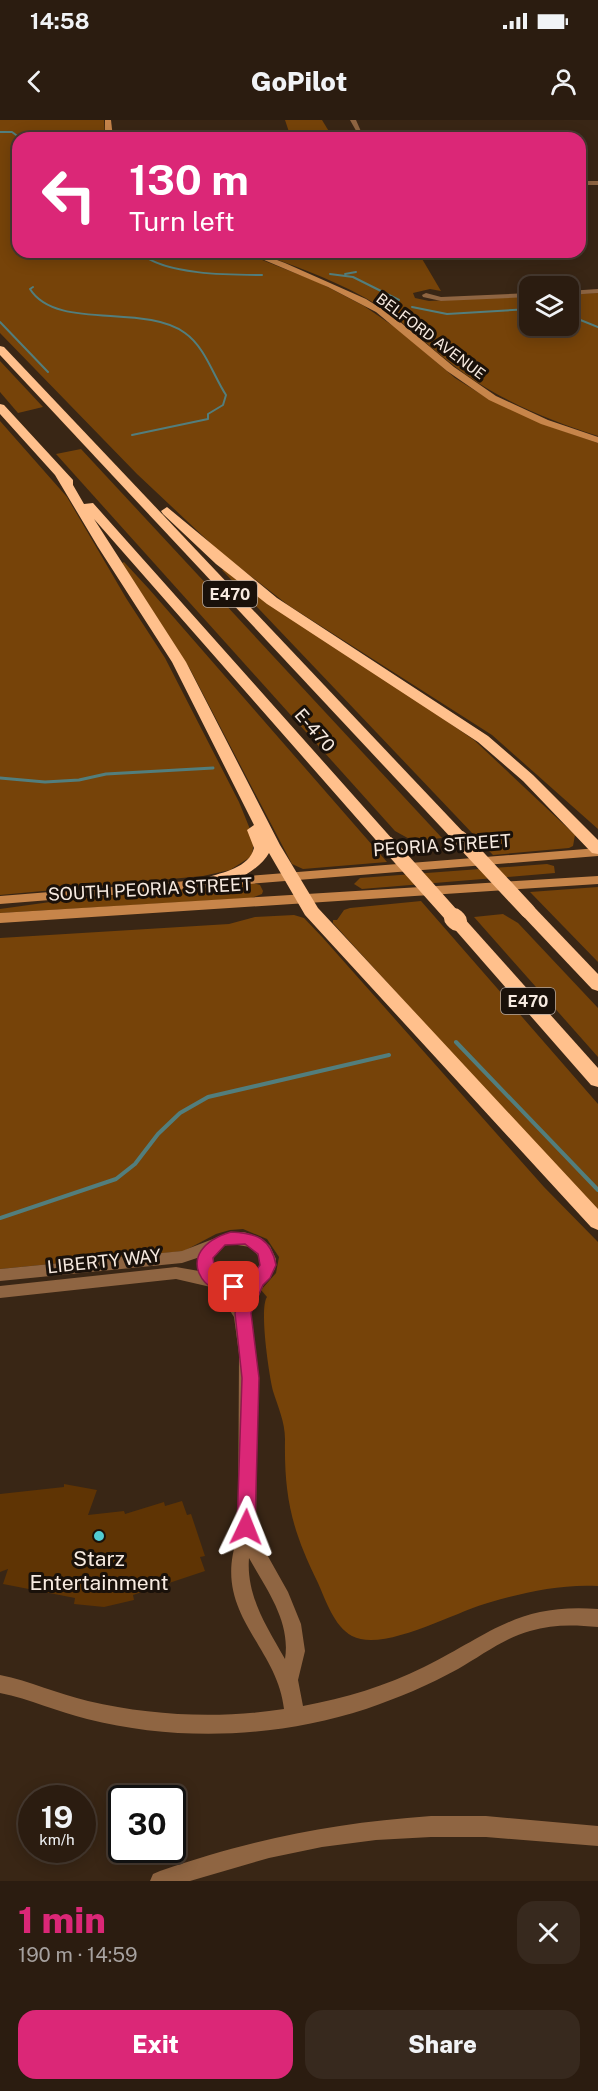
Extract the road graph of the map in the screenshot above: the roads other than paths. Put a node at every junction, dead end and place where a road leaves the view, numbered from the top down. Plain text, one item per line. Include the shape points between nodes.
1 (265, 258) edge
2 (598, 291) edge
3 (579, 292) edge
4 (426, 295) dead end
5 (519, 295) edge
6 (0, 349) edge
7 (0, 407) edge
8 (598, 440) edge
9 (97, 451) junction
10 (61, 475) junction
11 (528, 778) junction
12 (254, 809) junction
13 (598, 833) edge
14 (598, 850) edge
15 (288, 875) junction
16 (598, 880) edge
17 (212, 882) junction
18 (0, 900) edge
19 (303, 900) junction
20 (0, 918) edge
21 (598, 985) edge
22 (598, 1080) edge
23 (476, 1092) junction
24 (598, 1222) edge
25 (598, 1236) edge
26 (211, 1247) junction
27 (0, 1275) edge
28 (256, 1281) junction
29 (218, 1282) junction
30 (0, 1292) edge
31 (243, 1313) junction
32 (247, 1536) junction
33 (598, 1618) edge
34 (288, 1680) junction
35 (0, 1684) edge
36 (295, 1717) junction
37 (598, 1836) edge
38 (160, 1881) edge

1 - 8 main road, BELFORD AVENUE via 324,281 377,309 493,398
2 - 3 street
4 - 5 street via 441,299
6 - 9 highway, E-470 / E470
7 - 10 highway, E-470 / E470
9 - 11 highway via 121,466 221,561 257,589 469,728
9 - 21 highway, E-470 / E470, bridge
10 - 12 highway via 179,662
10 - 22 highway, E-470 / E470, bridge
11 - 13 highway
11 - 14 highway
12 - 15 highway
12 - 17 highway via 251,822 262,844 262,854 246,868
14 - 15 main road, PEORIA STREET
15 - 17 main road, SOUTH PEORIA STREET
15 - 19 highway
16 - 19 main road
17 - 18 main road, SOUTH PEORIA STREET
19 - 20 main road, SOUTH PEORIA STREET
19 - 23 highway
23 - 24 highway
23 - 25 highway
26 - 27 street, LIBERTY WAY via 182,1257
26 - 28 street via 231,1238 258,1244 265,1251 268,1265
26 - 29 street via 204,1266
28 - 29 street via 240,1287
28 - 31 street
29 - 30 street, LIBERTY WAY via 176,1273
29 - 31 street
31 - 32 street via 250,1378
32 - 34 street via 240,1560 244,1601
32 - 34 street via 292,1620 295,1666
33 - 36 street via 556,1617 520,1624 403,1686 346,1706
34 - 36 street
35 - 36 street via 86,1710 148,1721 228,1724
37 - 38 street via 491,1825 374,1828 264,1847

